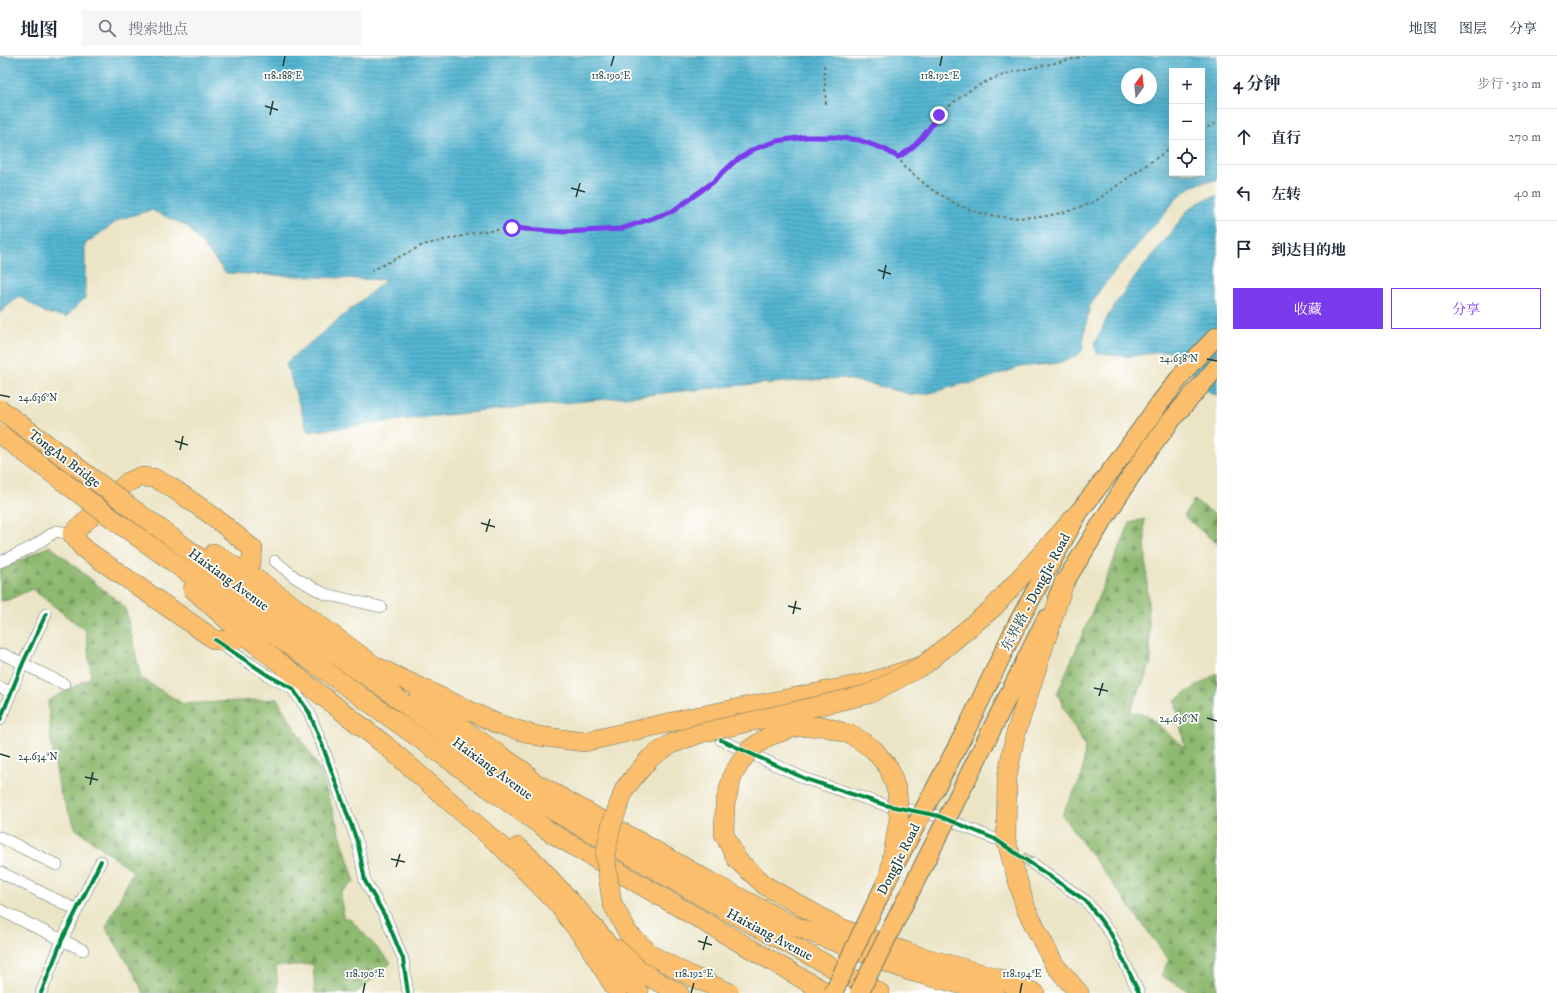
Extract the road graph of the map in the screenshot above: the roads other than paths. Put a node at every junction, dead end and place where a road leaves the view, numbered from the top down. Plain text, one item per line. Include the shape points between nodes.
1 (1217, 336) edge
2 (1217, 367) edge
3 (0, 409) edge
4 (0, 434) edge
5 (129, 506) junction
6 (1079, 512) junction
7 (117, 522) junction
8 (72, 534) junction
9 (253, 549) junction
10 (275, 561) dead end
11 (0, 562) edge
12 (244, 570) junction
13 (1064, 583) junction
14 (272, 591) junction
15 (381, 607) dead end
16 (46, 614) dead end
17 (301, 632) junction
18 (243, 634) junction
19 (214, 640) junction
20 (3, 654) dead end
21 (23, 663) junction
22 (924, 665) junction
23 (378, 667) junction
24 (64, 684) dead end
25 (0, 687) edge
26 (7, 699) edge
27 (422, 717) junction
28 (0, 718) edge
29 (967, 728) joint
30 (987, 738) joint
31 (721, 740) dead end
32 (384, 744) junction
33 (572, 804) junction
34 (0, 837) edge
35 (995, 839) dead end
36 (101, 861) dead end
37 (1033, 864) tunnel mouth
38 (56, 865) dead end
39 (0, 872) edge
40 (889, 876) junction
41 (0, 910) edge
42 (77, 910) junction
43 (604, 939) junction
44 (62, 940) junction
45 (83, 950) dead end
46 (41, 993) edge
47 (408, 993) edge
48 (618, 993) edge
49 (639, 993) edge
50 (679, 993) edge
51 (730, 993) edge
52 (827, 993) edge
53 (833, 993) edge
54 (859, 993) edge
55 (880, 993) edge
56 (994, 993) edge
57 (1035, 993) edge
58 (1079, 993) edge
59 (1139, 993) edge

1 - 6 main road, 东界路 - DongJie Road via 1160,402
2 - 13 main road, 东界路 - DongJie Road via 1173,418 1131,476
3 - 5 highway, TongAn Bridge, bridge
4 - 7 highway, TongAn Bridge, bridge
5 - 12 highway
5 - 17 highway, Haixiang Avenue
6 - 22 highway via 993,608
6 - 29 main road, 东界路 - DongJie Road via 1016,626
7 - 18 highway
7 - 52 highway, Haixiang Avenue via 552,834
8 - 9 highway via 128,482 147,477 171,487 214,517
8 - 11 street via 56,532
8 - 19 highway via 83,548
9 - 12 highway via 251,562
9 - 14 highway via 265,568
10 - 15 street via 296,578 325,594
12 - 14 highway
13 - 30 main road, 东界路 - DongJie Road
13 - 58 highway via 1015,736 1007,778 1006,840 1026,909 1054,964
14 - 23 highway
16 - 21 street
17 - 23 highway
17 - 27 highway, Haixiang Avenue via 376,682
18 - 19 highway via 235,640
18 - 32 highway
19 - 47 street via 292,688 309,712 358,844 365,881 386,918 402,958
20 - 21 street
21 - 24 street
21 - 26 street
22 - 23 highway, bridge via 867,683 584,742 538,736 498,724
22 - 51 highway, bridge via 869,694 701,733 670,744 650,758 625,788 611,826 605,855 612,903 628,933 653,956 690,976
23 - 33 highway
25 - 26 street
26 - 28 street
27 - 33 highway
27 - 55 highway, Haixiang Avenue via 544,806 727,911
29 - 40 main road, DongJie Road, bridge
30 - 54 main road, DongJie Road, bridge
31 - 35 street via 806,779 886,805 939,816
32 - 43 highway via 471,809 537,864
32 - 48 highway via 502,847 556,902 586,941
33 - 56 highway via 792,925 909,971
34 - 38 street
36 - 42 street
37 - 59 street via 1086,901 1111,934
39 - 42 street
40 - 53 main road, DongJie Road, bridge
40 - 57 highway, bridge via 899,819 897,791 889,768 873,749 852,735 823,726 796,727 769,736 750,750 734,774 725,804 724,834 738,860 766,886 838,927 909,953 997,978
41 - 44 street
42 - 44 street
43 - 49 highway
43 - 50 highway via 653,979
44 - 45 street
44 - 46 street

